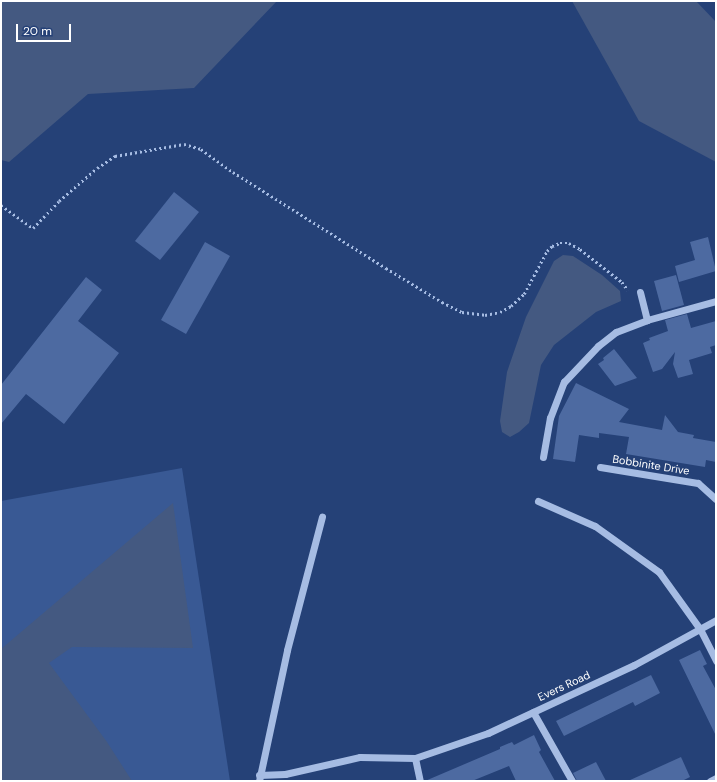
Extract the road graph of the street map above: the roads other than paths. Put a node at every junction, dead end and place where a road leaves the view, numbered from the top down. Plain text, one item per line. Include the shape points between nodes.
1 (640, 292) road end
2 (716, 301) edge
3 (647, 320) junction
4 (543, 457) dead end
5 (600, 467) dead end
6 (716, 499) edge
7 (538, 501) dead end
8 (322, 517) dead end
9 (716, 620) edge
10 (700, 629) junction
11 (716, 661) edge
12 (533, 712) junction
13 (415, 758) junction
14 (285, 777) edge
15 (259, 778) edge
16 (716, 778) edge
17 (420, 781) edge
18 (572, 781) edge
19 (710, 781) edge

1 - 3 street
2 - 3 street
3 - 4 street via 616,332 598,346 564,382 550,418
5 - 6 street, Bobbinite Drive via 698,484
7 - 10 street via 595,526 659,572
8 - 15 street via 287,650
9 - 10 street, Evers Road
10 - 11 street
10 - 12 street, Evers Road via 634,665
12 - 13 street, Evers Road via 488,733
12 - 18 street
13 - 14 street via 360,756
13 - 17 street
14 - 15 street
16 - 19 street

